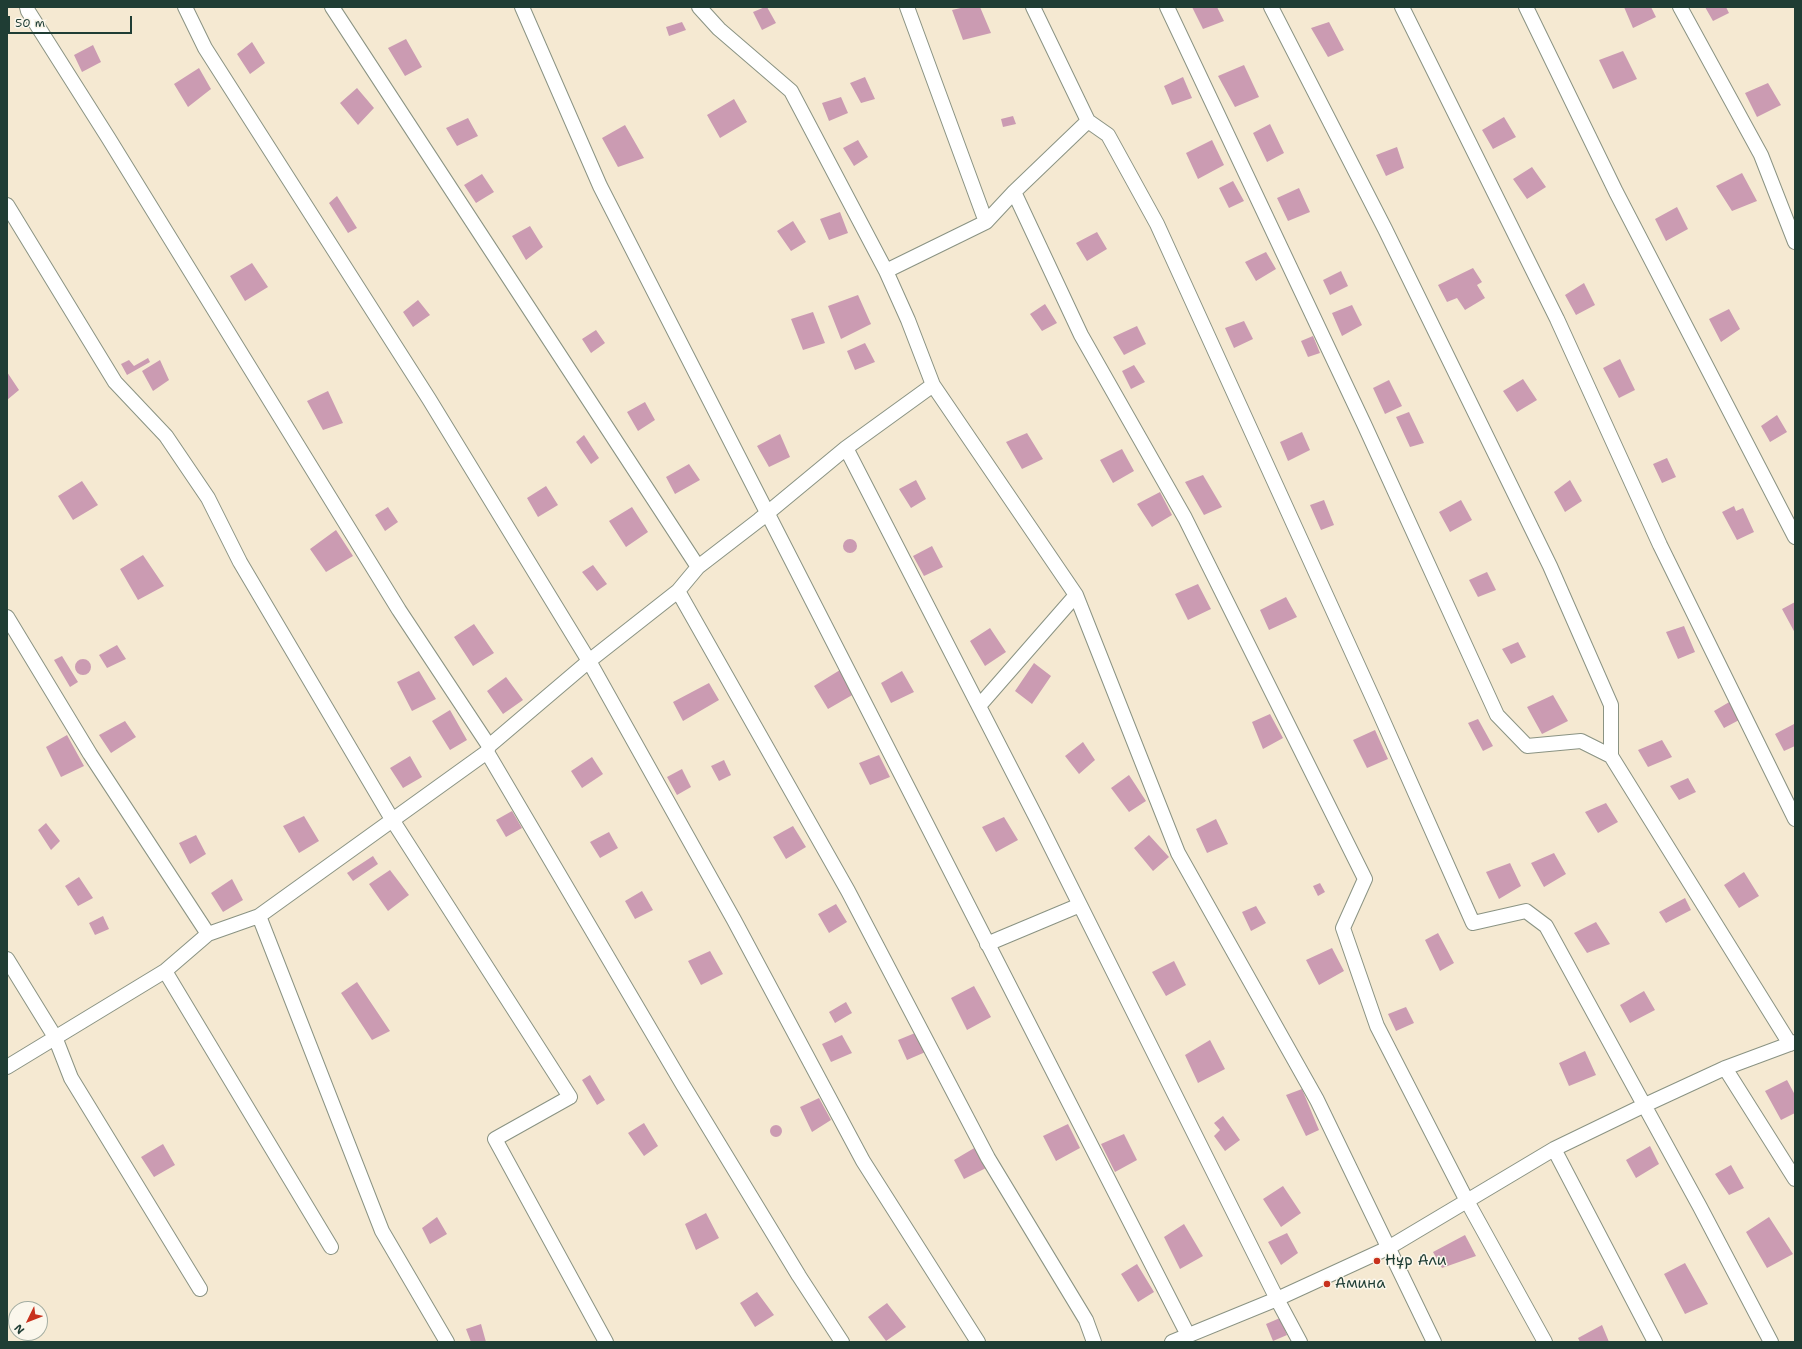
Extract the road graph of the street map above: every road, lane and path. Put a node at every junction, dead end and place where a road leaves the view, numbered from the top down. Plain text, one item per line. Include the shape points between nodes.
1 (27, 7) edge
2 (185, 7) edge
3 (332, 7) edge
4 (522, 7) edge
5 (699, 7) edge
6 (907, 7) edge
7 (1033, 7) edge
8 (1167, 7) edge
9 (1271, 7) edge
10 (1402, 7) edge
11 (1526, 7) edge
12 (1680, 7) edge
13 (1088, 121) junction
14 (1014, 192) junction
15 (7, 205) edge
16 (986, 222) junction
17 (1795, 242) edge
18 (886, 271) junction
19 (933, 385) junction
20 (846, 448) junction
21 (767, 513) junction
22 (1795, 536) edge
23 (698, 566) junction
24 (678, 591) junction
25 (1076, 595) junction
26 (7, 617) edge
27 (589, 661) junction
28 (979, 706) junction
29 (488, 749) junction
30 (1611, 756) junction
31 (1795, 819) edge
32 (393, 820) junction
33 (1080, 905) junction
34 (259, 916) junction
35 (208, 934) junction
36 (987, 944) junction
37 (7, 959) edge
38 (165, 971) junction
39 (55, 1037) junction
40 (1792, 1043) edge
41 (7, 1067) edge
42 (1725, 1068) junction
43 (1645, 1105) junction
44 (1554, 1149) junction
45 (1795, 1179) edge
46 (1467, 1201) junction
47 (331, 1247) dead end
48 (1388, 1248) junction
49 (200, 1288) dead end
50 (1277, 1299) junction
51 (1188, 1334) junction
52 (447, 1342) edge
53 (606, 1342) edge
54 (842, 1342) edge
55 (978, 1342) edge
56 (1094, 1342) edge
57 (1174, 1342) edge
58 (1300, 1342) edge
59 (1434, 1342) edge
60 (1545, 1342) edge
61 (1655, 1342) edge
62 (1771, 1342) edge

1 - 29 street via 399,610
2 - 27 street via 205,48 429,399
3 - 23 street
4 - 21 street via 600,186
5 - 18 street via 719,29 791,91
6 - 16 street
7 - 13 street
8 - 30 street via 1364,424 1497,716 1527,746 1581,741
9 - 30 street via 1385,229 1550,566 1611,704
10 - 31 street via 1557,319 1660,545
11 - 22 street via 1616,192
12 - 17 street via 1761,155
13 - 14 street
13 - 43 street via 1108,136 1157,224 1473,922 1526,911 1546,926
14 - 16 street
14 - 46 street via 1081,335 1185,518 1365,878 1343,928 1377,1026
15 - 32 street via 115,382 166,436 208,498 240,562
16 - 18 street
18 - 19 street
19 - 20 street
19 - 25 street
20 - 21 street
20 - 28 street
21 - 23 street
21 - 36 street
23 - 24 street
24 - 27 street
24 - 56 street via 848,891 988,1158 1086,1320
25 - 28 street
25 - 48 street via 1178,853 1317,1100
26 - 35 street via 90,754
27 - 29 street
27 - 55 street via 734,920 863,1161
28 - 33 street
29 - 32 street
29 - 54 street via 683,1085
30 - 40 street
32 - 34 street
32 - 53 street via 570,1097 495,1139
33 - 36 street
33 - 50 street
34 - 35 street
34 - 52 street via 382,1231
35 - 38 street
36 - 51 street
37 - 39 street
38 - 39 street
38 - 47 street
39 - 41 street
39 - 49 street via 71,1078
40 - 42 street
42 - 43 street
42 - 45 street
43 - 44 street
43 - 62 street
44 - 46 street
44 - 61 street
46 - 48 street
46 - 60 street
48 - 50 street
48 - 59 street
50 - 51 street
50 - 58 street
51 - 57 street

